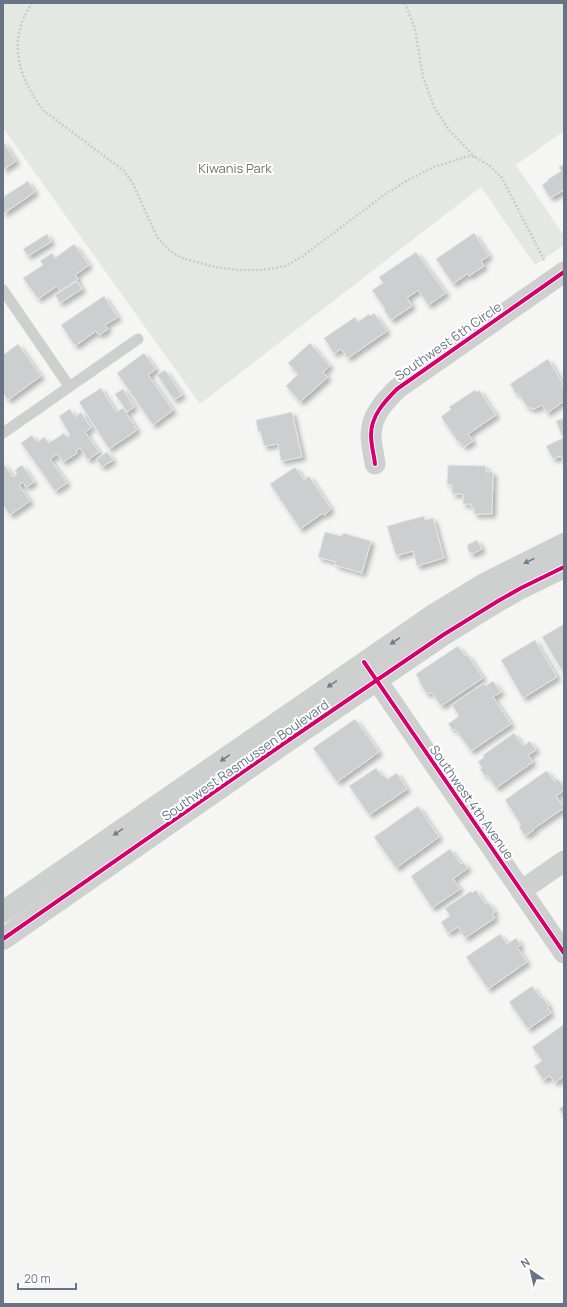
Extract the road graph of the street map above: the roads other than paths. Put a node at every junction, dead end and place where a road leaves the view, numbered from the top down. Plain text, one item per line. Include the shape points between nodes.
1 (562, 278) edge
2 (3, 290) edge
3 (138, 339) dead end
4 (69, 386) junction
5 (3, 433) edge
6 (375, 464) dead end
7 (564, 544) edge
8 (564, 568) edge
9 (364, 662) junction
10 (377, 681) junction
11 (564, 861) edge
12 (521, 891) junction
13 (3, 912) edge
14 (3, 939) edge
15 (564, 953) edge

1 - 6 street, Southwest 6th Circle via 397,390 384,402 376,414 371,434
2 - 4 lane
3 - 4 lane
4 - 5 lane
7 -> 9 street, Southwest Rasmussen Boulevard via 459,598
8 - 10 street, Southwest Rasmussen Boulevard via 521,588 471,618
9 - 10 street, Southwest 4th Avenue
9 -> 13 street, Southwest Rasmussen Boulevard
10 - 12 street, Southwest 4th Avenue
10 - 14 street, Southwest Rasmussen Boulevard
11 - 12 street
12 - 15 street, Southwest 4th Avenue

